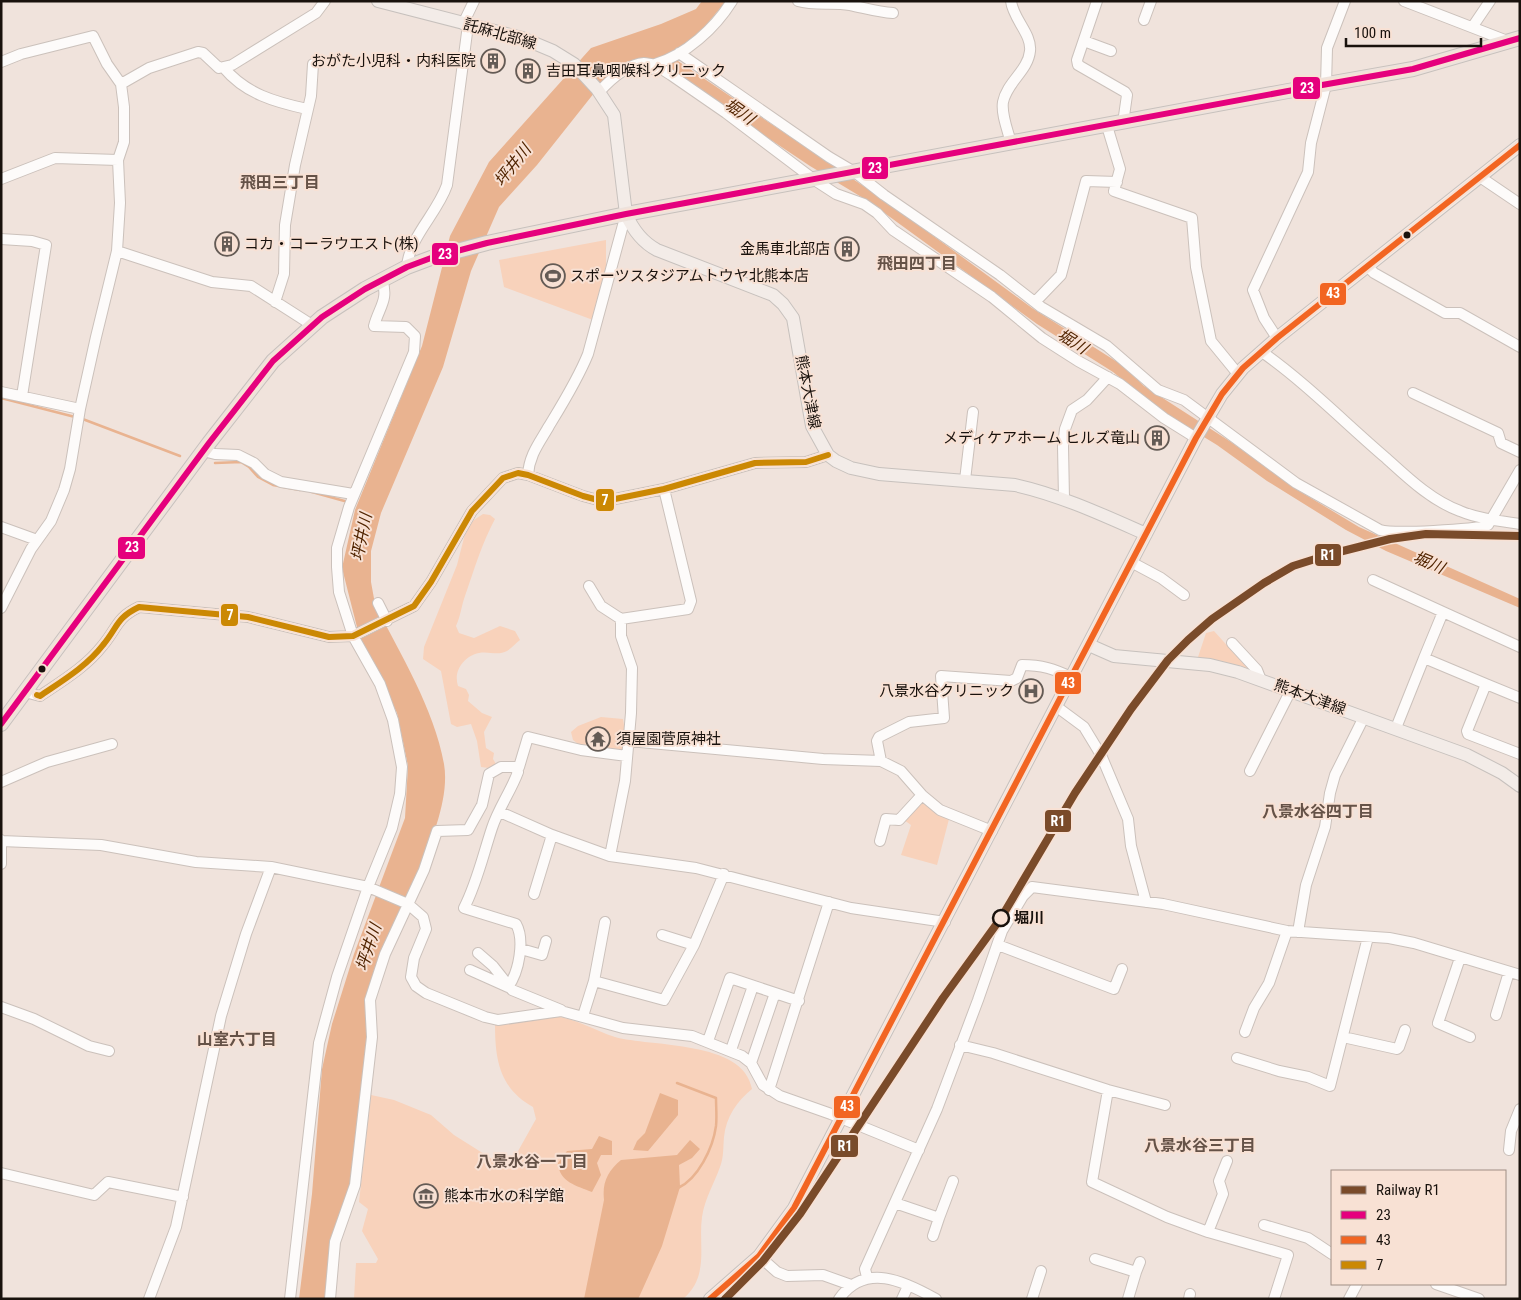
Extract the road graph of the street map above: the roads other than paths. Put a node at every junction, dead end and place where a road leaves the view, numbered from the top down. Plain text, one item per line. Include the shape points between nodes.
1 (325, 1) edge
2 (474, 1) edge
3 (732, 1) edge
4 (798, 1) edge
5 (1011, 1) edge
6 (1096, 1) edge
7 (1151, 1) edge
8 (1345, 1) edge
9 (1404, 1) edge
10 (1490, 1) edge
11 (385, 2) edge
12 (416, 6) edge
13 (893, 13) dead end
14 (1144, 20) dead end
15 (466, 24) junction
16 (1473, 26) junction
17 (1084, 41) junction
18 (1517, 42) edge
19 (1111, 51) dead end
20 (677, 54) junction
21 (1, 62) edge
22 (313, 64) dead end
23 (224, 68) junction
24 (632, 68) junction
25 (121, 84) junction
26 (1326, 85) junction
27 (598, 91) junction
28 (307, 108) junction
29 (1122, 123) junction
30 (1107, 126) junction
31 (1011, 144) junction
32 (1520, 145) edge
33 (118, 160) junction
34 (853, 173) junction
35 (1480, 177) junction
36 (1, 178) edge
37 (818, 180) junction
38 (1117, 182) junction
39 (1520, 204) edge
40 (626, 214) junction
41 (1, 239) edge
42 (117, 251) junction
43 (1367, 266) junction
44 (407, 267) junction
45 (382, 280) junction
46 (275, 302) junction
47 (1035, 302) junction
48 (312, 325) junction
49 (1277, 338) junction
50 (1520, 347) edge
51 (1262, 352) junction
52 (1238, 374) junction
53 (1108, 377) junction
54 (1, 392) edge
55 (1413, 392) dead end
56 (22, 396) junction
57 (80, 409) junction
58 (973, 412) dead end
59 (1207, 418) junction
60 (1197, 437) junction
61 (203, 451) junction
62 (1520, 452) edge
63 (828, 455) junction
64 (1520, 470) edge
65 (528, 474) junction
66 (965, 480) junction
67 (664, 489) junction
68 (353, 494) junction
69 (1064, 499) junction
70 (1492, 520) junction
71 (1520, 524) edge
72 (1, 527) edge
73 (1146, 534) junction
74 (37, 540) junction
75 (1131, 562) junction
76 (1373, 580) dead end
77 (589, 586) dead end
78 (1184, 594) dead end
79 (378, 603) dead end
80 (1, 608) edge
81 (1443, 612) junction
82 (621, 619) junction
83 (384, 622) junction
84 (356, 635) junction
85 (1232, 643) dead end
86 (1089, 645) junction
87 (1520, 647) edge
88 (1424, 658) junction
89 (1072, 677) junction
90 (1261, 680) junction
91 (1486, 684) junction
92 (1291, 690) junction
93 (25, 692) junction
94 (1520, 698) edge
95 (1057, 707) junction
96 (1364, 717) junction
97 (1, 724) edge
98 (1396, 728) junction
99 (629, 741) junction
100 (112, 744) dead end
101 (1520, 754) edge
102 (627, 756) junction
103 (881, 761) junction
104 (515, 768) junction
105 (1250, 771) dead end
106 (1502, 773) junction
107 (1520, 776) edge
108 (1, 782) edge
109 (1520, 786) edge
110 (922, 795) junction
111 (500, 812) junction
112 (992, 831) junction
113 (552, 835) junction
114 (1, 840) edge
115 (880, 841) dead end
116 (610, 856) junction
117 (1, 864) edge
118 (271, 868) junction
119 (724, 874) junction
120 (371, 889) junction
121 (534, 894) dead end
122 (404, 902) junction
123 (829, 902) junction
124 (1146, 902) junction
125 (605, 922) dead end
126 (945, 922) junction
127 (1286, 931) junction
128 (1298, 932) junction
129 (662, 935) dead end
130 (1368, 937) junction
131 (546, 941) dead end
132 (694, 945) junction
133 (998, 945) junction
134 (521, 949) junction
135 (478, 953) dead end
136 (1460, 958) junction
137 (1122, 969) dead end
138 (470, 970) dead end
139 (1509, 972) junction
140 (1520, 975) edge
141 (594, 981) junction
142 (753, 986) junction
143 (508, 987) junction
144 (776, 993) junction
145 (799, 1001) junction
146 (1, 1007) edge
147 (561, 1010) junction
148 (1496, 1015) dead end
149 (584, 1016) junction
150 (1404, 1030) dead end
151 (1246, 1032) dead end
152 (1343, 1037) junction
153 (1470, 1037) dead end
154 (708, 1041) junction
155 (960, 1045) junction
156 (731, 1050) junction
157 (109, 1051) dead end
158 (1237, 1058) dead end
159 (751, 1063) junction
160 (769, 1090) junction
161 (1108, 1090) junction
162 (1165, 1105) dead end
163 (1520, 1109) edge
164 (842, 1119) junction
165 (919, 1150) junction
166 (1509, 1150) dead end
167 (1227, 1161) dead end
168 (1, 1173) edge
169 (953, 1181) dead end
170 (183, 1197) junction
171 (895, 1204) junction
172 (939, 1218) junction
173 (1264, 1225) dead end
174 (1208, 1232) junction
175 (933, 1236) dead end
176 (1331, 1253) edge
177 (758, 1256) junction
178 (1095, 1259) dead end
179 (1041, 1271) dead end
180 (867, 1277) junction
181 (851, 1285) junction
182 (1356, 1285) edge
183 (1443, 1285) edge
184 (908, 1286) junction
185 (1456, 1287) edge
186 (149, 1299) edge
187 (290, 1299) edge
188 (330, 1299) edge
189 (710, 1299) edge
190 (839, 1299) edge
191 (902, 1299) edge
192 (936, 1299) edge
193 (1032, 1299) edge
194 (1128, 1299) edge
195 (1274, 1299) edge
196 (1349, 1299) edge
197 (1480, 1299) edge

1 - 23 street via 316,13
2 - 15 street
3 - 20 street via 716,22
4 - 13 street via 850,5
5 - 31 street via 1017,21 1030,41 1025,66 1005,95 1003,104
6 - 17 street
7 - 14 street
8 - 26 street via 1327,48
9 - 16 street
10 - 16 street
11 - 12 main road, 託麻北部線
12 - 15 main road, 託麻北部線
15 - 27 main road, 託麻北部線 via 553,51 574,64
15 - 44 street via 447,185 437,208 411,248
16 - 18 street
17 - 19 street
17 - 29 street via 1078,65 1127,95
18 - 26 highway via 1413,69
20 - 24 street via 655,64 643,63
20 - 34 street
21 - 25 street via 93,36 106,64
22 - 28 street
23 - 25 street via 219,68 198,52 149,68
23 - 28 street via 262,98
24 - 27 street via 610,79
24 - 37 street via 660,68
25 - 33 street via 125,124
26 - 29 highway
26 - 49 street via 1311,143 1308,172 1253,290 1264,318
27 - 40 main road, 託麻北部線 via 614,115
28 - 46 street via 285,225 284,274
29 - 30 highway
30 - 31 highway
30 - 38 street via 1120,168
31 - 34 highway
32 - 35 main road
33 - 36 street via 55,158
33 - 42 street
34 - 37 highway
34 - 47 street
35 - 39 street
35 - 43 main road
37 - 40 highway
37 - 53 street via 836,194 864,204 893,230 992,297 1042,338
38 - 47 street via 1086,181 1061,275
38 - 52 street via 1114,191 1192,218 1196,267 1211,341
40 - 44 highway via 484,244
40 - 63 main road, 熊本大津線 via 632,227 649,246 757,287 783,304 792,318 798,340 812,426
40 - 65 street via 588,354 537,445 529,462
41 - 56 street via 32,240 46,245
42 - 46 street via 212,282 251,286
42 - 57 street
43 - 49 main road
43 - 50 street via 1382,278 1445,313 1460,314
44 - 45 highway
45 - 48 highway
45 - 68 street via 385,297 374,326 406,326 415,336 416,343 407,373
46 - 48 street
47 - 59 street via 1107,346 1158,390 1184,400
48 - 61 highway via 273,361
49 - 51 main road
51 - 52 main road
51 - 70 street via 1285,368 1426,491 1460,511
52 - 59 main road
53 - 60 street via 1164,418
53 - 69 street via 1087,400 1072,410 1065,429
54 - 56 street
55 - 62 street via 1498,433 1501,442
56 - 57 street
57 - 74 street via 64,490 51,522
58 - 66 street
59 - 60 main road
59 - 70 street via 1296,483 1380,530 1464,528 1483,526
60 - 73 main road
61 - 68 street via 238,455 281,482
61 - 93 highway
63 - 66 main road via 862,471
63 - 67 street via 806,462 755,463
64 - 70 street
65 - 67 street via 598,500
65 - 83 street via 518,473 503,478 493,487 472,511 414,606
66 - 69 main road via 1014,485
67 - 82 street via 691,605 688,609
68 - 84 street via 337,548 337,567 339,592
69 - 73 main road
70 - 71 street
72 - 74 street
73 - 75 main road
74 - 80 street
75 - 78 street
75 - 86 main road
76 - 81 street
77 - 82 street via 600,606
79 - 83 street
81 - 87 street
81 - 88 street
82 - 99 street via 621,636 632,668
83 - 84 street
84 - 93 street via 329,637 248,617 139,607 124,614 103,646 80,669 40,696
84 - 120 street via 393,720 402,766 394,819
85 - 90 street via 1257,670
86 - 89 main road
86 - 90 main road, 熊本大津線 via 1114,656 1210,665
88 - 91 street
88 - 98 street
89 - 95 main road
89 - 103 street via 1038,665 1022,665 1017,678 1011,682 941,676 944,718 909,722 879,737
90 - 92 main road, 熊本大津線
91 - 94 street
91 - 101 street via 1468,734
92 - 96 main road, 熊本大津線
92 - 105 street
93 - 97 highway
95 - 112 main road
95 - 124 street via 1084,726 1101,755 1128,819 1131,846
96 - 98 main road, 熊本大津線
96 - 128 street via 1335,775 1325,827 1306,885
98 - 106 main road, 熊本大津線 via 1467,755
99 - 102 street
99 - 103 street
100 - 108 street via 47,762
102 - 104 street via 581,750 528,737 521,763
102 - 116 street
103 - 110 street via 901,771
104 - 111 street via 518,772
104 - 122 street via 501,767 489,774 482,805 468,830 437,831 424,870
106 - 107 street
106 - 109 main road, 熊本大津線
110 - 112 street via 946,814
110 - 115 street via 900,819 886,819
111 - 113 street
111 - 134 street via 464,908 516,924 522,939
112 - 126 main road
113 - 116 street
113 - 121 street
114 - 117 street
114 - 118 street via 101,845 196,862
116 - 119 street
118 - 120 street
118 - 170 street via 246,934 221,1016
119 - 123 street
119 - 132 street
120 - 122 street
120 - 187 street via 337,977 319,1044
122 - 147 street via 424,917 426,929 411,977 426,994 498,1020
122 - 188 street via 370,1000 372,1037 355,1185 335,1242
123 - 126 street
123 - 145 street
124 - 127 street
124 - 133 street via 1032,888 1009,917
125 - 141 street
126 - 164 main road
127 - 128 street
127 - 151 street via 1269,983 1254,1008
128 - 130 street
129 - 132 street
130 - 136 street via 1414,943
130 - 152 street
131 - 134 street via 542,955
132 - 141 street via 664,1000
133 - 137 street via 1114,989
133 - 155 street
134 - 143 street
135 - 143 street via 493,966
136 - 139 street
136 - 153 street via 1438,1023
138 - 143 street
139 - 140 street
139 - 148 street
141 - 149 street
142 - 144 street
142 - 154 street via 730,978
142 - 156 street
143 - 147 street
144 - 145 street
144 - 159 street
145 - 160 street
146 - 157 street via 89,1046
147 - 149 street
149 - 154 street via 623,1028 692,1036
150 - 152 street via 1397,1049
152 - 158 street via 1330,1086
154 - 156 street
155 - 161 street
155 - 165 street
156 - 159 street
159 - 160 street
160 - 164 street
161 - 162 street
161 - 174 street via 1092,1182
163 - 166 street via 1511,1131
164 - 165 street
164 - 177 main road via 794,1208
165 - 171 street
167 - 174 street via 1219,1181 1223,1194
168 - 170 street via 94,1195 108,1182
169 - 172 street
170 - 186 street via 176,1227
171 - 172 street
171 - 180 street via 865,1269
172 - 175 street
173 - 176 street via 1308,1238
174 - 195 street via 1288,1255
177 - 181 street via 787,1276 823,1275
177 - 189 main road
178 - 194 street via 1138,1267
179 - 193 street
180 - 181 street
180 - 184 street via 881,1277
181 - 190 street
182 - 196 street
183 - 185 street
184 - 191 street
184 - 192 street
185 - 197 street

